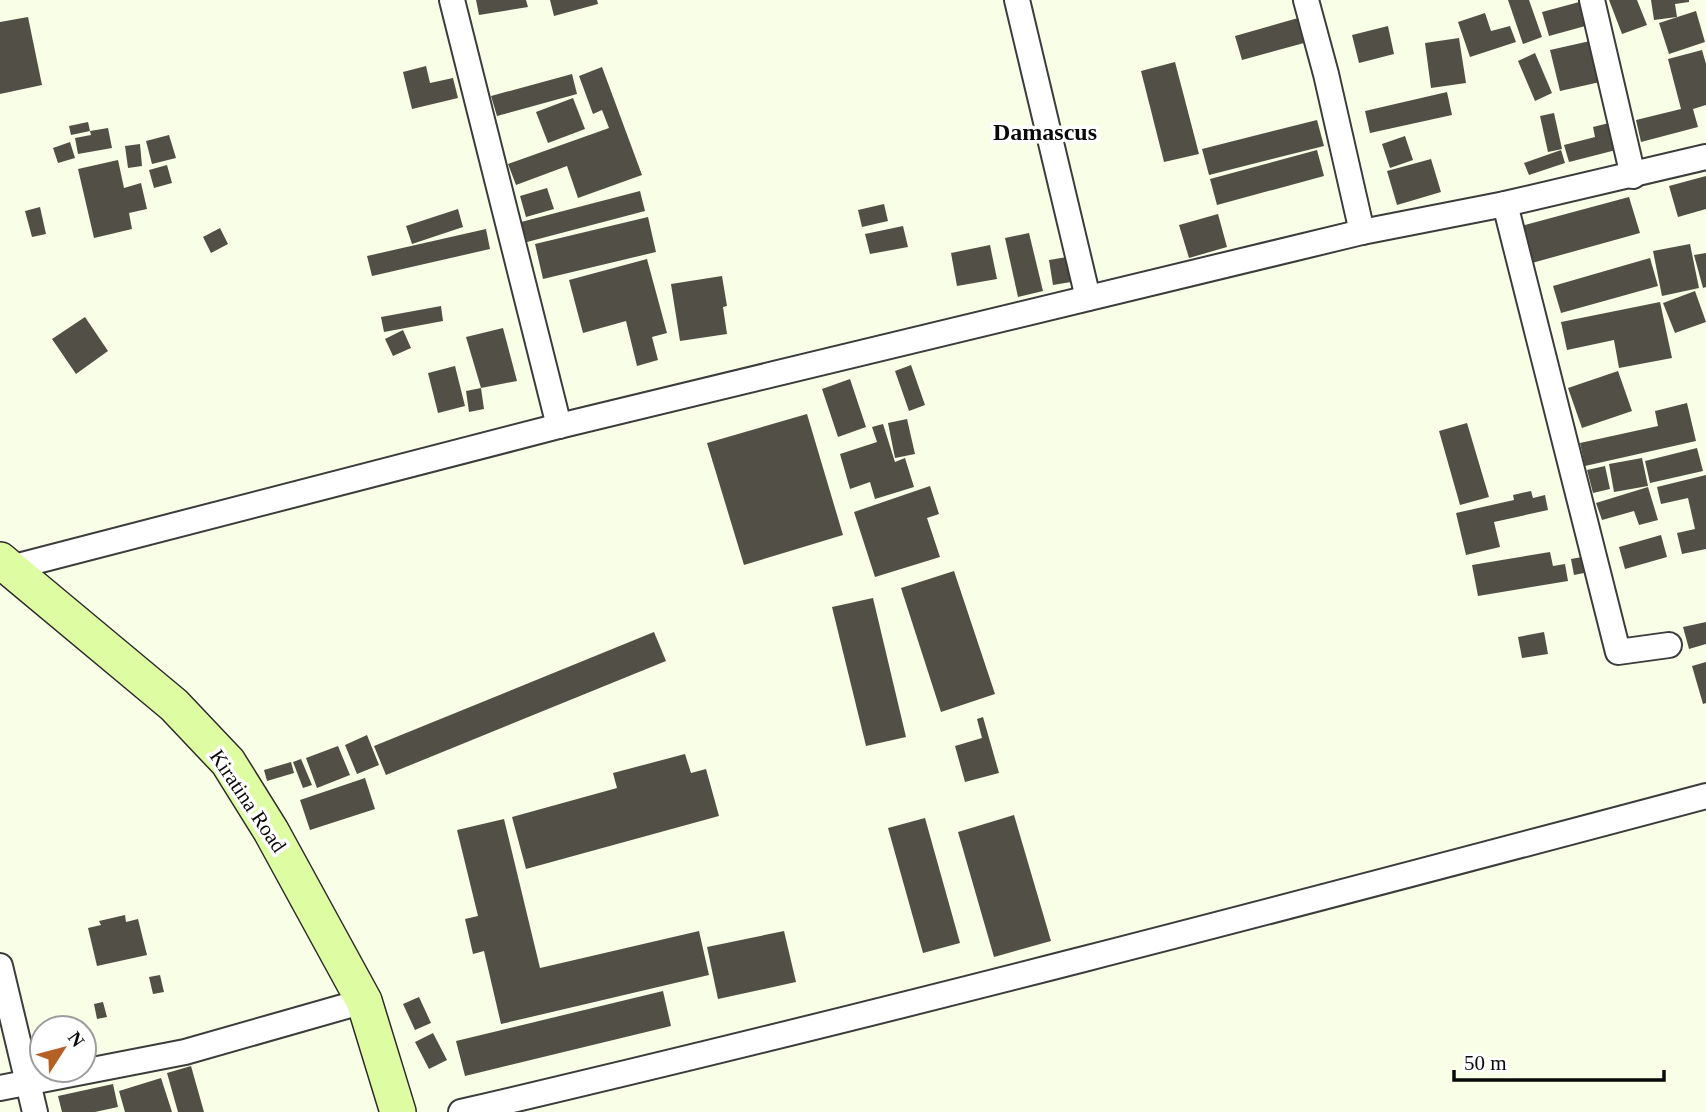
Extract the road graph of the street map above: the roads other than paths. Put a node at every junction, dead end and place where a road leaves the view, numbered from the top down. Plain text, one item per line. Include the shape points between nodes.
1 (452, 0) edge
2 (1017, 0) edge
3 (1306, 0) edge
4 (1592, 0) edge
5 (1706, 157) edge
6 (1633, 176) junction
7 (1505, 204) junction
8 (1362, 232) junction
9 (1088, 298) junction
10 (558, 426) junction
11 (5, 564) edge
12 (1669, 645) dead end
13 (1706, 796) edge
14 (0, 966) edge
15 (363, 1000) junction
16 (98, 1068) edge
17 (28, 1077) edge
18 (28, 1081) edge
19 (30, 1084) edge
20 (0, 1088) edge
21 (36, 1112) edge
22 (398, 1112) edge
23 (461, 1112) edge

1 - 10 street
2 - 9 street
3 - 8 street
4 - 6 street
5 - 6 street
6 - 7 street
7 - 8 street
7 - 12 street via 1618,652
8 - 9 street
9 - 10 street
10 - 11 street
11 - 15 street, Kiratina Road via 174,705 228,762
13 - 23 street via 1008,980
14 - 17 street
15 - 16 street via 185,1052
15 - 22 street, Kiratina Road
18 - 20 street
19 - 21 street

